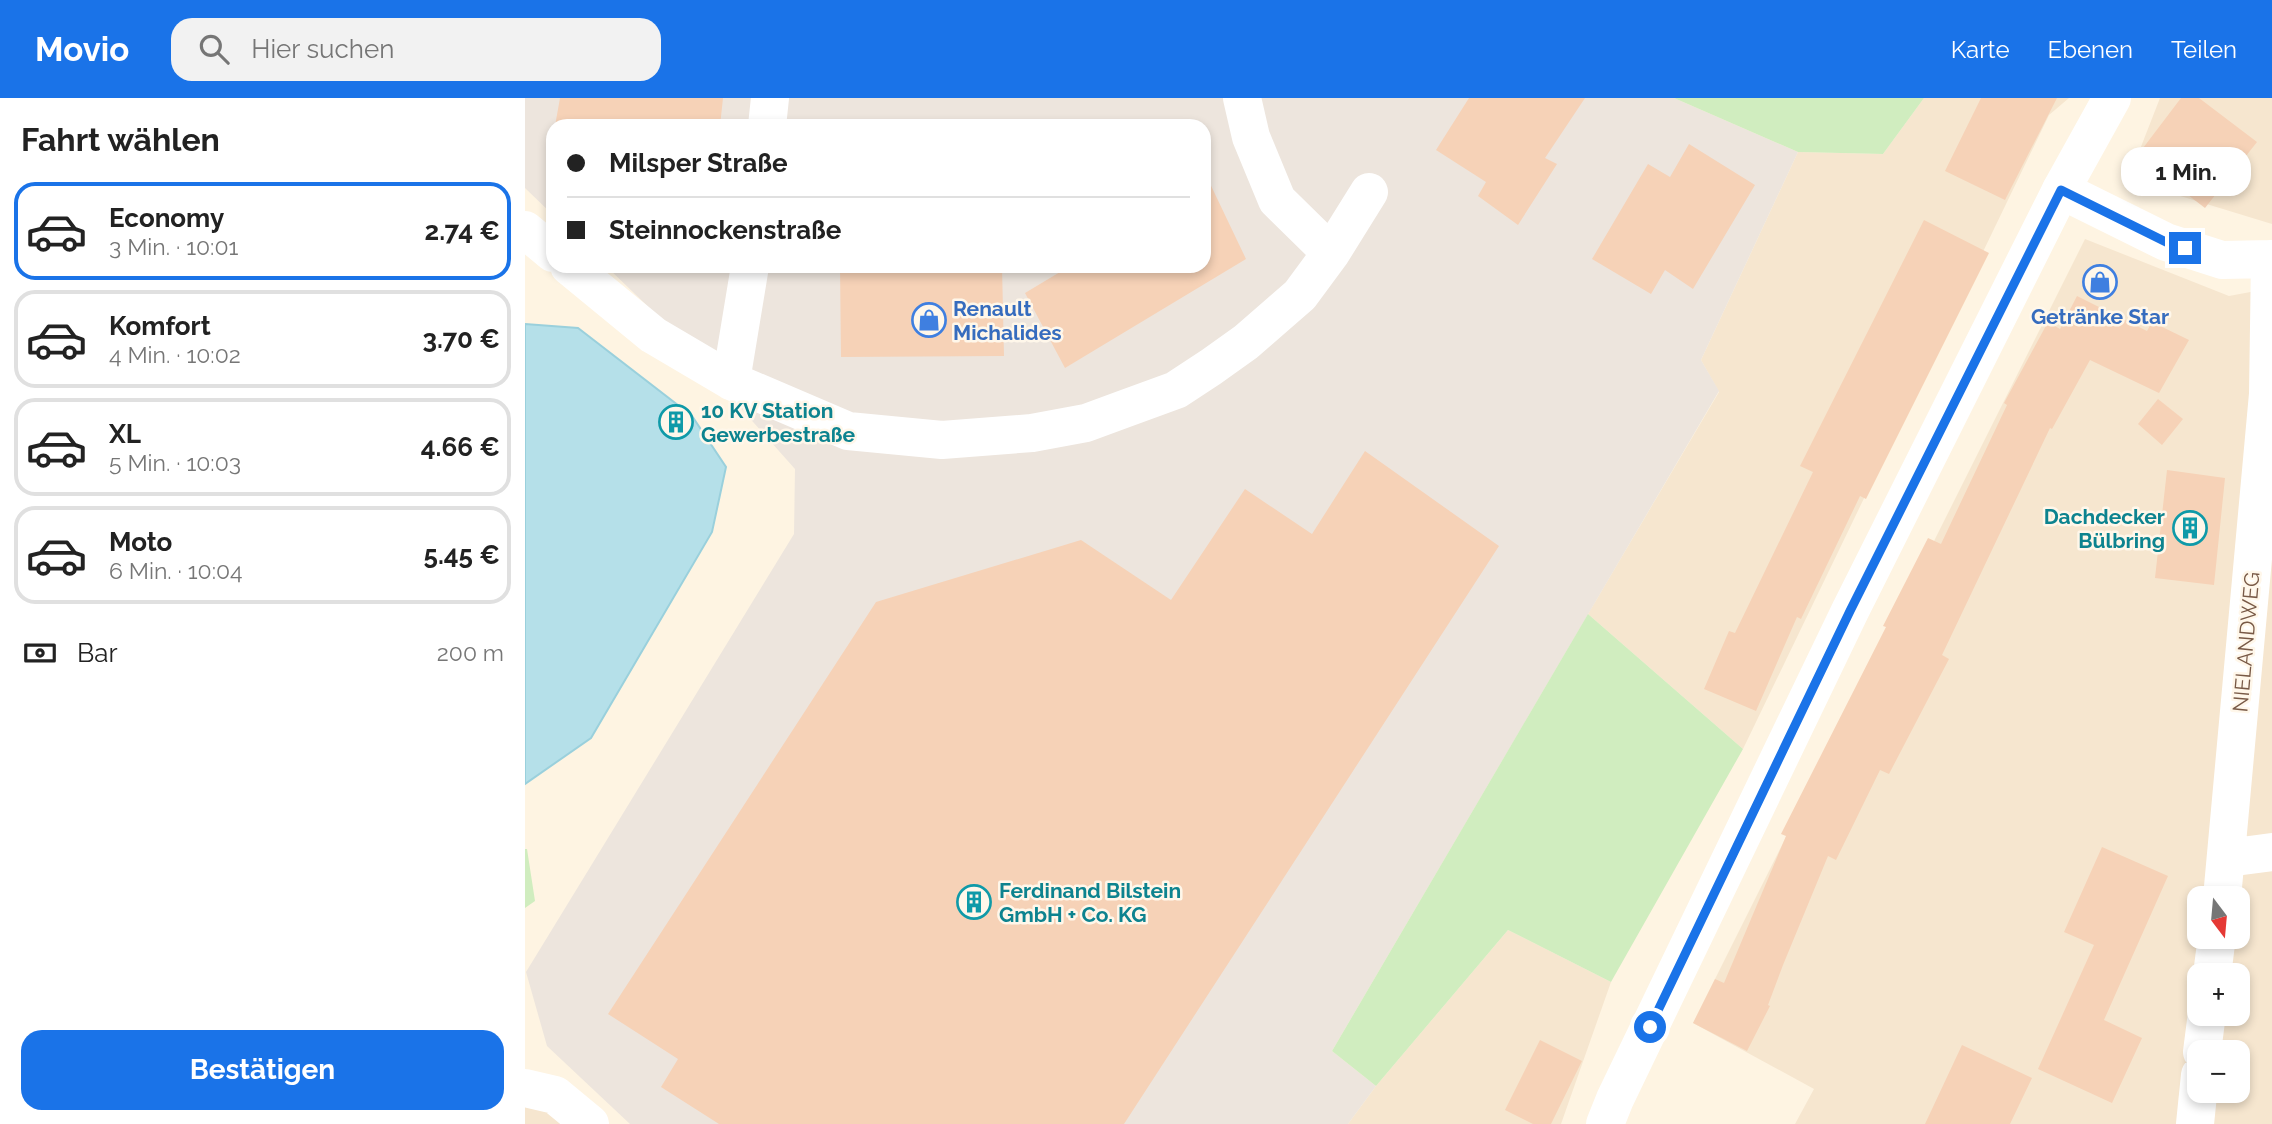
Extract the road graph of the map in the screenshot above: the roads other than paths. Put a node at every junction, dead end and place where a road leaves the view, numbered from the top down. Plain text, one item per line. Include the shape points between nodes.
1 (770, 98) edge
2 (1243, 98) edge
3 (2112, 98) edge
4 (768, 119) edge
5 (2061, 190) junction
6 (1369, 192) dead end
7 (525, 230) edge
8 (546, 247) edge
9 (1331, 253) junction
10 (2271, 259) edge
11 (578, 273) edge
12 (749, 273) edge
13 (730, 381) junction
14 (2272, 852) edge
15 (2227, 858) junction
16 (2224, 886) edge
17 (525, 1087) edge
18 (2197, 1103) edge
19 (590, 1124) edge
20 (1605, 1124) edge
21 (2195, 1124) edge

1 - 4 street
2 - 9 street via 1251,136 1277,200
3 - 5 street
5 - 10 street via 2166,242 2222,260
5 - 20 street via 1850,611
6 - 9 street
7 - 8 street
9 - 13 street via 1300,295 1211,368 1176,390 1086,423 1032,433 942,440 848,431
10 - 15 street, NIELANDWEG via 2268,394
11 - 13 street via 653,335
12 - 13 street
14 - 15 street
15 - 16 street, NIELANDWEG
17 - 19 street via 555,1095
18 - 21 street

